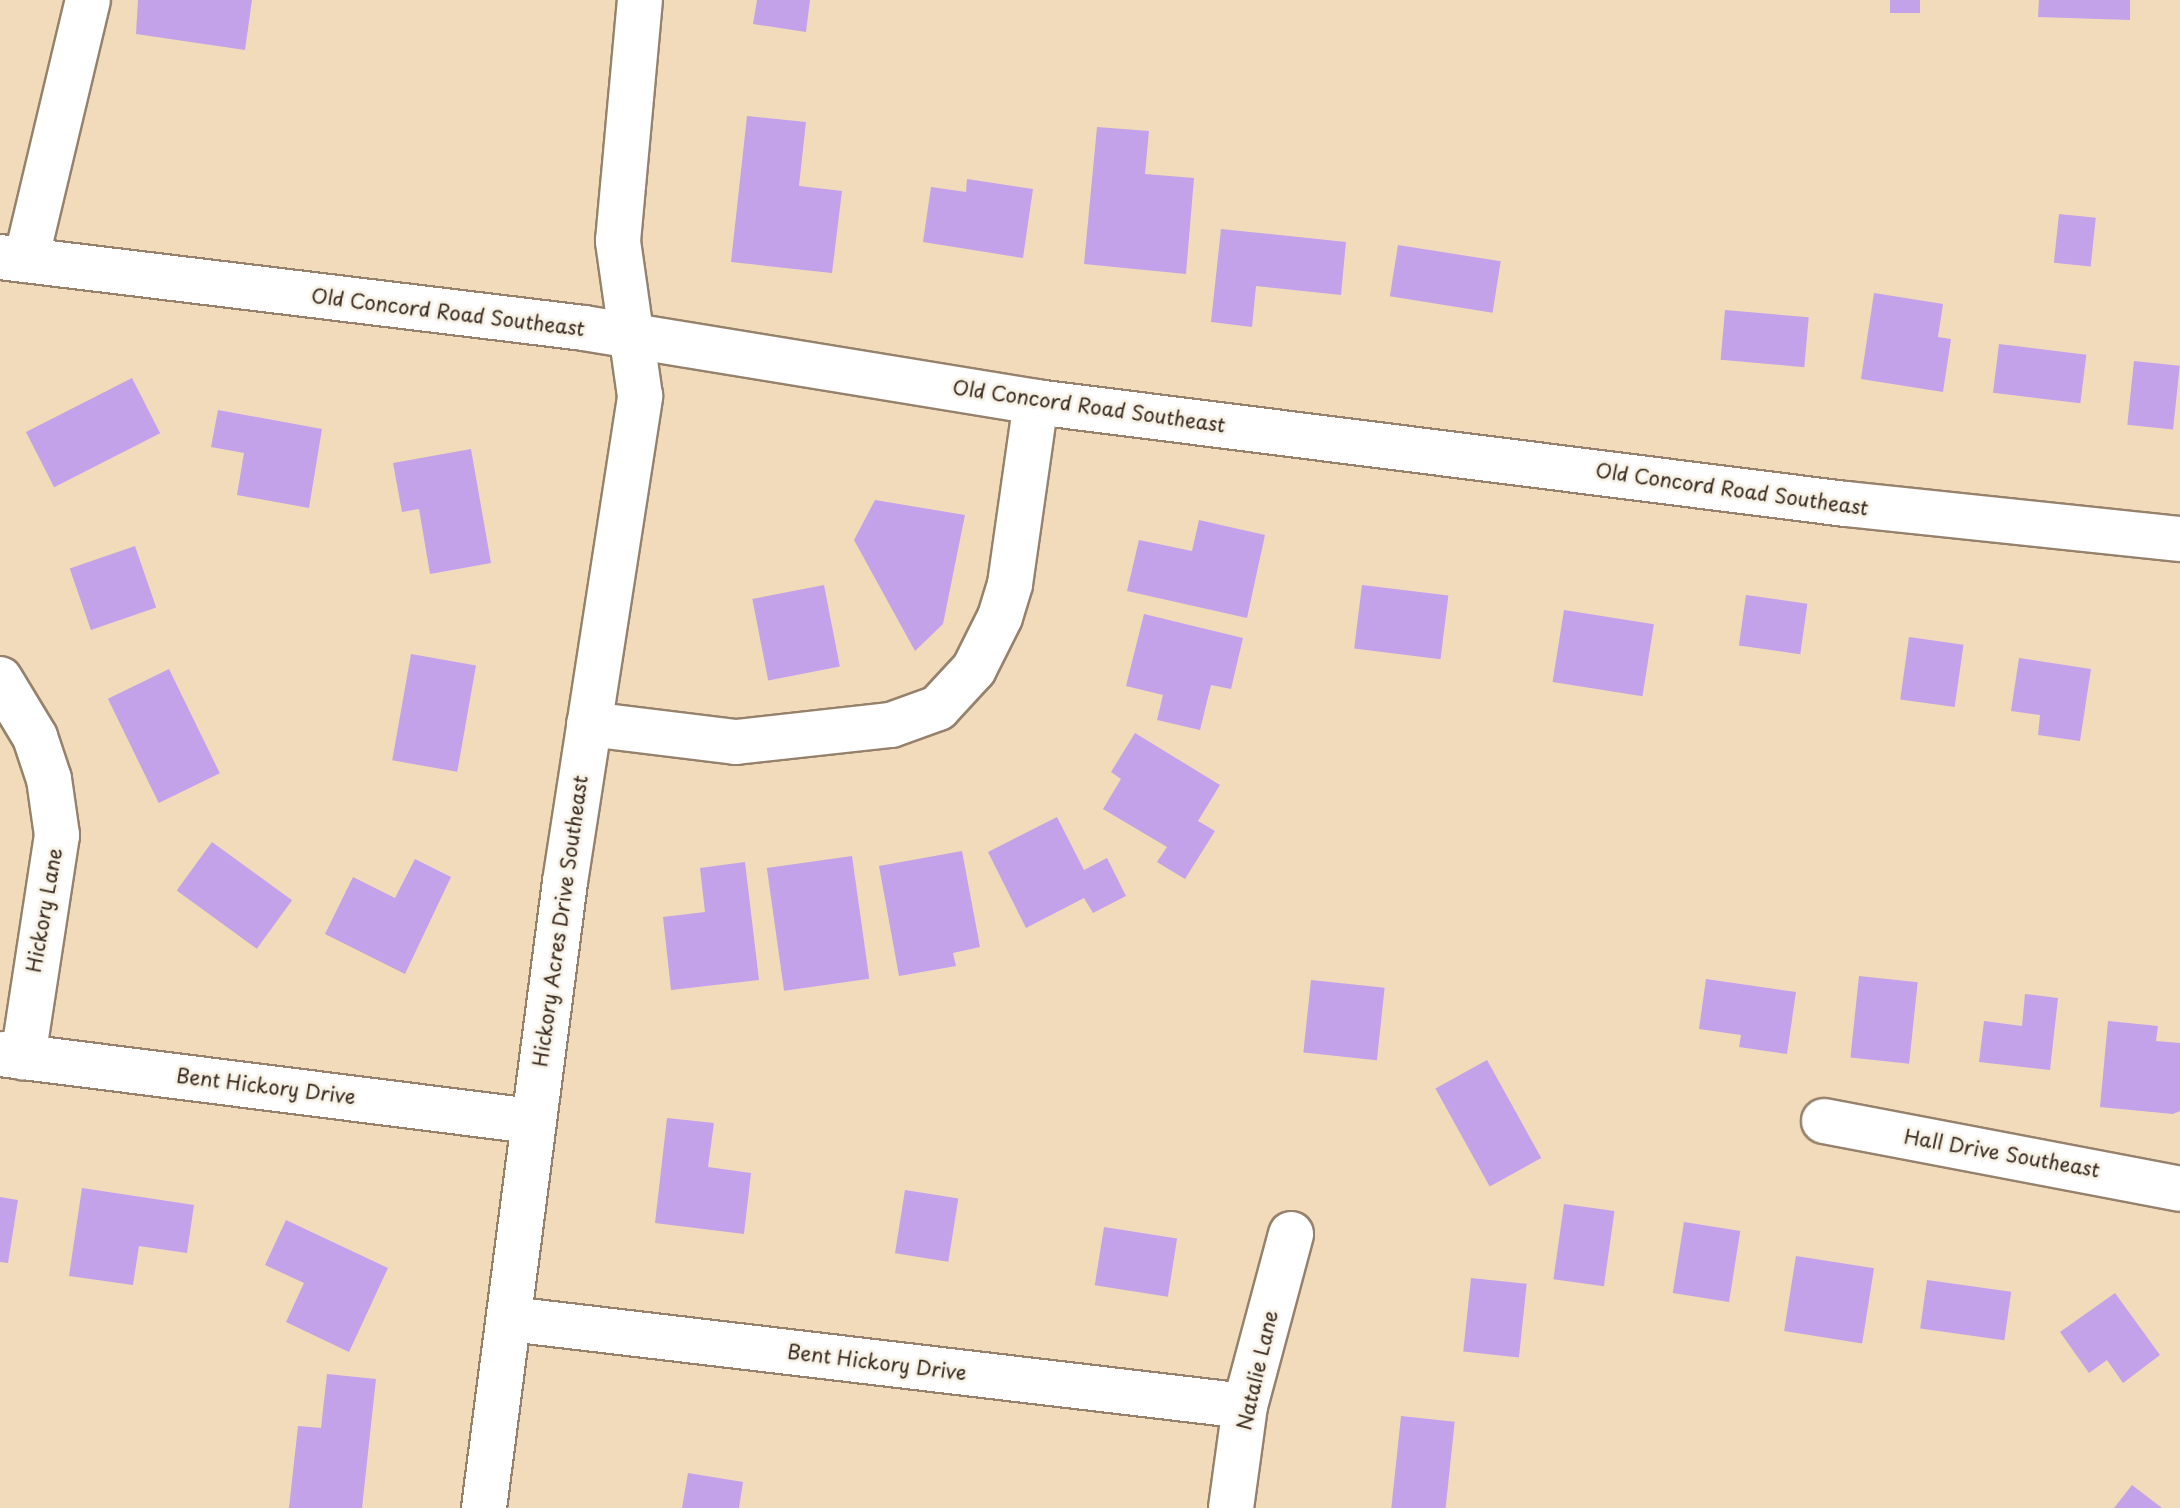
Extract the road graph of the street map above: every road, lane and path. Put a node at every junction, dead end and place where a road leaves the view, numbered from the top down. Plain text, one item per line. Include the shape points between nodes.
1 (88, 0) edge
2 (640, 0) edge
3 (13, 259) edge
4 (630, 336) junction
5 (1036, 402) junction
6 (2180, 539) edge
7 (0, 679) edge
8 (589, 724) junction
9 (12, 1055) edge
10 (531, 1121) junction
11 (1824, 1121) dead end
12 (2180, 1189) edge
13 (1291, 1234) dead end
14 (510, 1319) junction
15 (1245, 1406) junction
16 (484, 1508) edge
17 (1231, 1508) edge

1 - 3 street
2 - 4 street, Hickory Acres Drive Southeast via 618,241
3 - 4 street, Old Concord Road Southeast
4 - 5 street, Old Concord Road Southeast
4 - 8 street, Hickory Acres Drive Southeast via 640,396
5 - 6 street, Old Concord Road Southeast via 1846,504
5 - 8 street via 1010,584 1000,617 974,669 938,708 891,725 736,742
7 - 9 street, Hickory Lane via 35,737 49,779 57,835
8 - 10 street, Hickory Acres Drive Southeast
9 - 10 street, Bent Hickory Drive
10 - 14 street, Hickory Acres Drive Southeast
11 - 12 street, Hall Drive Southeast
13 - 15 street, Natalie Lane
14 - 15 street, Bent Hickory Drive
14 - 16 street, Hickory Acres Drive Southeast
15 - 17 street, Natalie Lane

